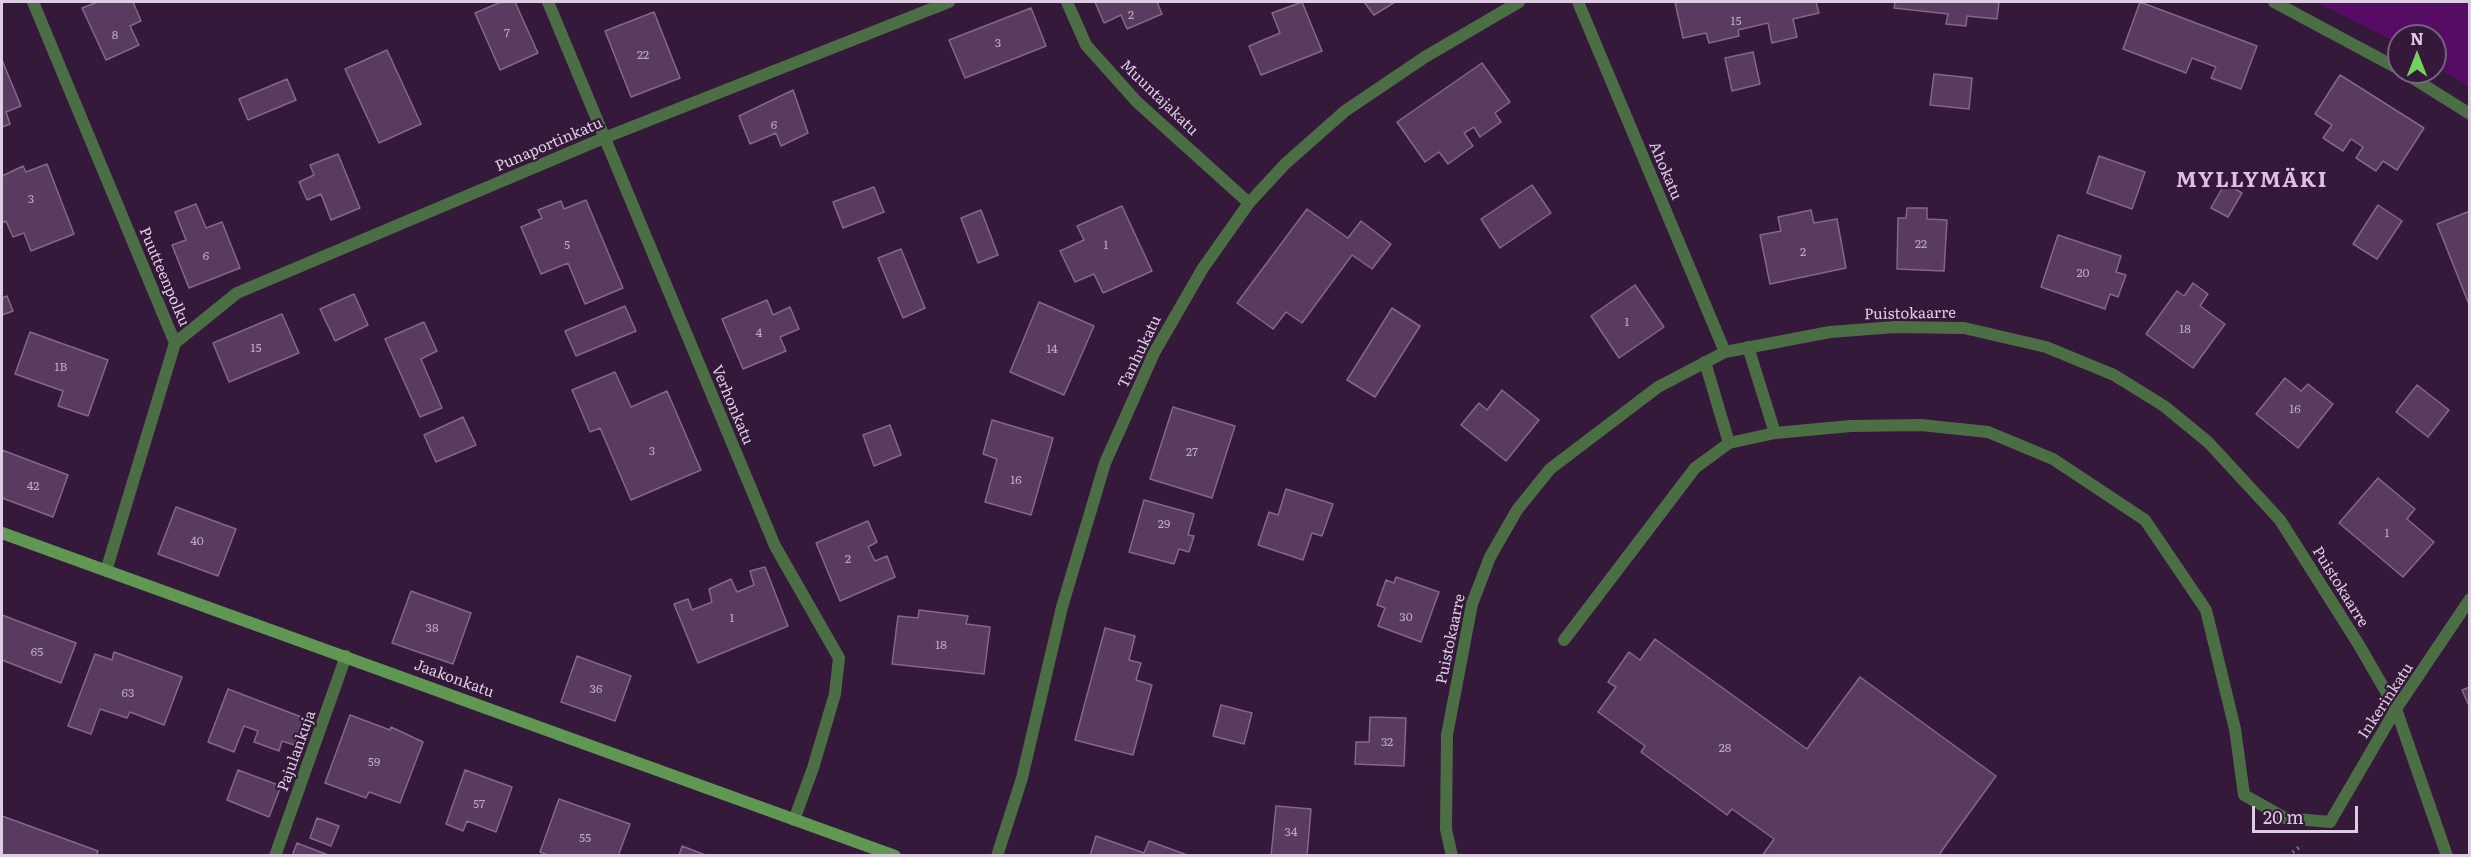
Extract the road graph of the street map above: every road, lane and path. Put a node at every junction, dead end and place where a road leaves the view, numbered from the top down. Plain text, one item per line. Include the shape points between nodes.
1 (33, 2) edge
2 (548, 2) edge
3 (949, 2) edge
4 (1066, 2) edge
5 (1519, 2) edge
6 (1578, 2) edge
7 (2274, 2) edge
8 (2387, 63) edge
9 (2422, 84) edge
10 (2469, 114) edge
11 (604, 138) junction
12 (1249, 203) junction
13 (175, 343) junction
14 (1748, 347) junction
15 (1725, 352) junction
16 (1706, 362) junction
17 (1775, 433) junction
18 (1729, 443) junction
19 (2, 533) edge
20 (106, 571) junction
21 (2469, 599) edge
22 (1564, 640) dead end
23 (346, 656) junction
24 (2396, 710) junction
25 (794, 819) junction
26 (275, 855) edge
27 (895, 855) edge
28 (997, 855) edge
29 (1452, 855) edge
30 (2447, 855) edge

1 - 13 street, Puutteenpolku
2 - 11 street, Verhonkatu
3 - 11 street, Punaportinkatu
4 - 12 street, Muuntajakatu via 1086,45 1137,102
5 - 12 street, Tanhukatu via 1425,57 1345,111 1285,164
6 - 15 street, Ahokatu
7 - 8 street
9 - 10 street
11 - 13 street, Punaportinkatu via 237,293
11 - 25 street, Verhonkatu via 775,546 839,658 835,694
12 - 28 street, Tanhukatu via 1203,268 1154,353 1105,463 1062,607 1022,778
13 - 20 street, Puutteenpolku
14 - 15 street, Puistokaarre
14 - 17 street
14 - 24 street, Puistokaarre via 1830,332 1895,327 1964,328 2046,347 2114,375 2164,406 2208,442 2280,520
15 - 16 street, Puistokaarre
16 - 18 street
16 - 29 street, Puistokaarre via 1658,387 1550,469 1517,510 1490,557 1472,604 1447,735 1446,829
17 - 18 street
17 - 24 street, Inkerinkatu via 1909,425 1988,432 2053,459 2145,520 2206,610 2235,729 2244,795 2285,818 2330,822
18 - 22 street via 1695,468
19 - 20 street, Jaakonkatu
20 - 23 street, Jaakonkatu
21 - 24 street, Inkerinkatu
23 - 25 street, Jaakonkatu
23 - 26 street, Pajulankuja
24 - 30 street, Puistokaarre
25 - 27 street, Jaakonkatu

